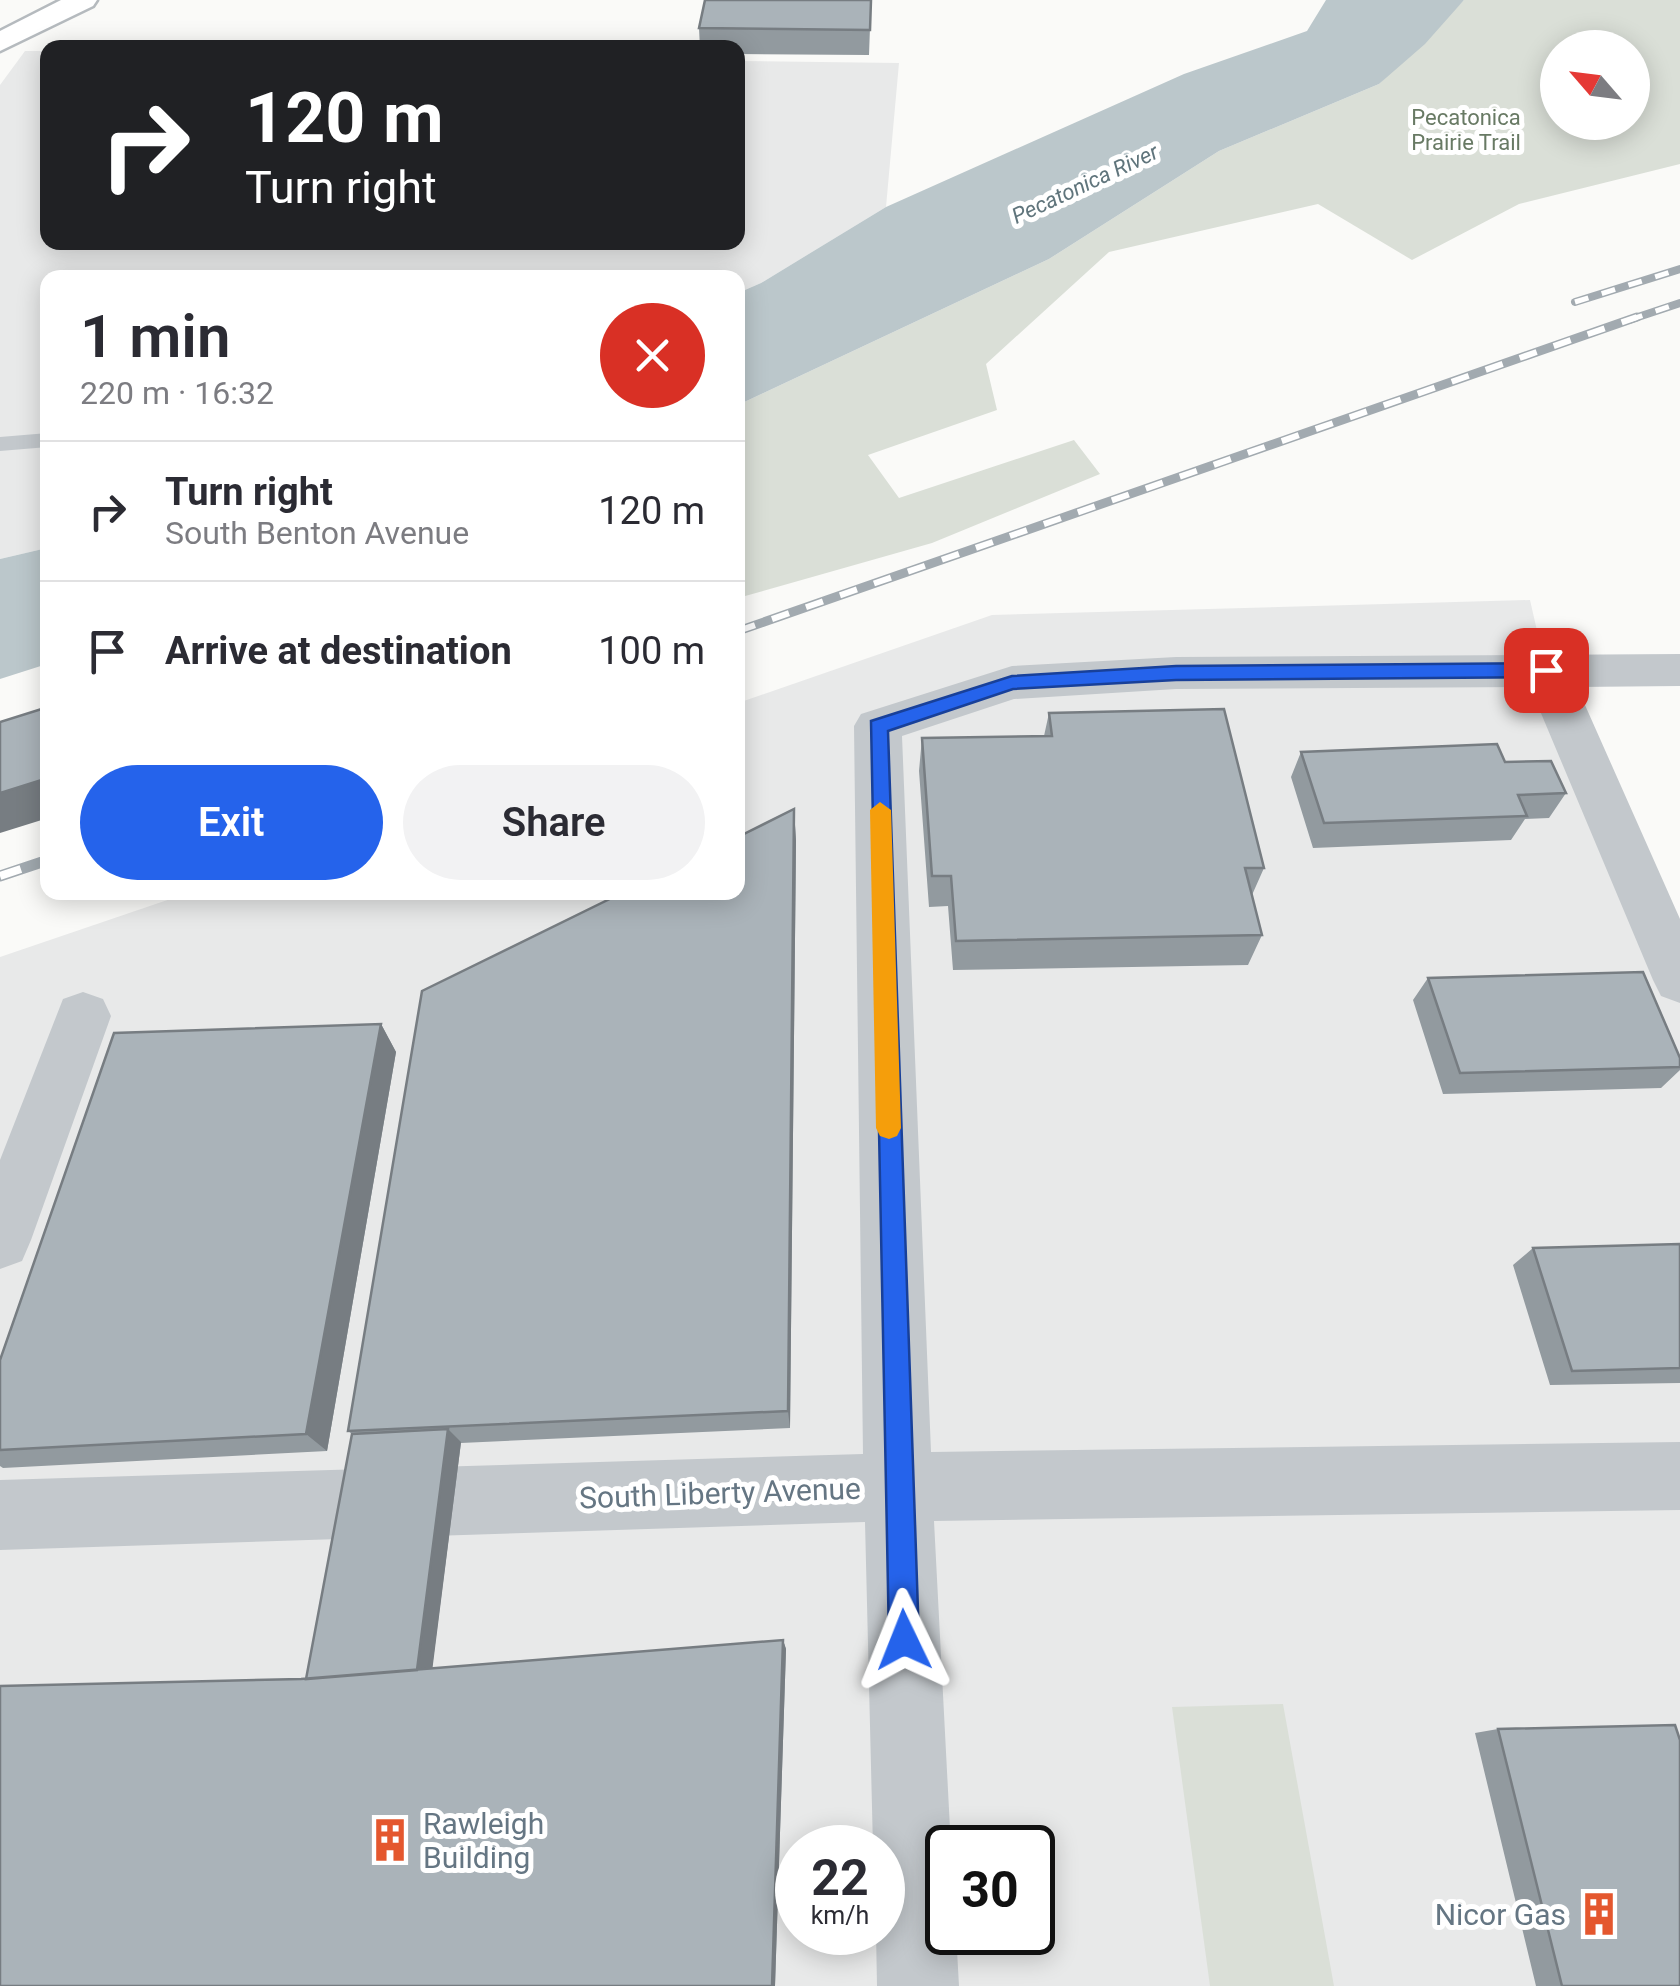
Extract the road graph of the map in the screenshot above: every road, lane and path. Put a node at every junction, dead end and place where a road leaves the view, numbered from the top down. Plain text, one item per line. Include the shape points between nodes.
1 (83, 0) edge
2 (0, 42) edge
3 (40, 441) edge
4 (0, 444) edge
5 (1546, 670) junction
6 (1680, 670) edge
7 (1680, 980) edge
8 (83, 1016) dead end
9 (0, 1240) edge
10 (1680, 1476) edge
11 (898, 1487) junction
12 (0, 1515) edge
13 (918, 1986) edge

1 - 2 main road
3 - 4 lane
5 - 6 street
5 - 7 street
5 - 11 street via 1176,673 1012,682 878,726
8 - 9 street
10 - 11 street, South Liberty Avenue
11 - 12 street, South Liberty Avenue
11 - 13 street

